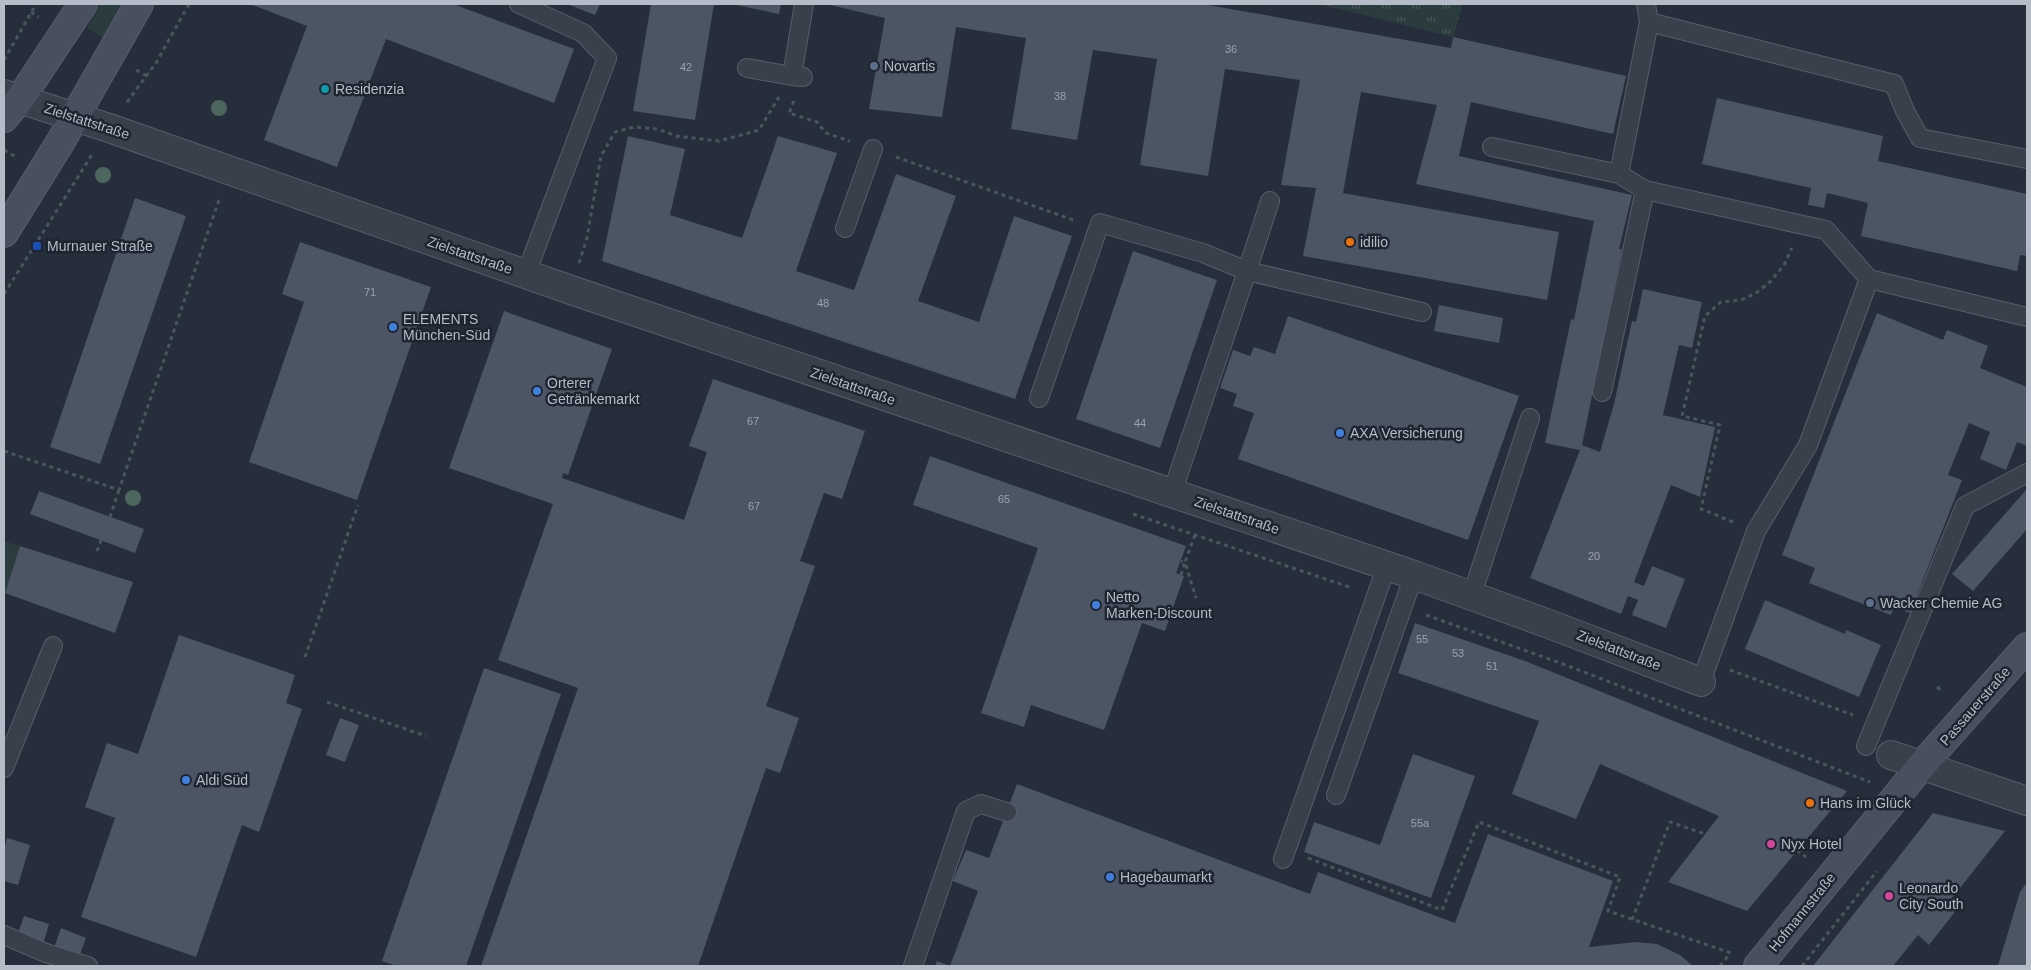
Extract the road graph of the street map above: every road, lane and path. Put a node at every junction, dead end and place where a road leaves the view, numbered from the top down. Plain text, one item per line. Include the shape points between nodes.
1 (36, 4) edge
2 (83, 4) edge
3 (139, 4) edge
4 (190, 4) edge
5 (519, 4) edge
6 (804, 4) edge
7 (1646, 4) edge
8 (1649, 22) junction
9 (4, 60) edge
10 (747, 68) dead end
11 (797, 77) junction
12 (9, 104) edge
13 (121, 109) dead end
14 (75, 117) junction
15 (1492, 147) dead end
16 (873, 149) junction
17 (94, 153) dead end
18 (2027, 159) edge
19 (1620, 174) junction
20 (1645, 190) junction
21 (220, 197) dead end
22 (1270, 201) dead end
23 (1798, 223) junction
24 (845, 228) dead end
25 (1098, 229) junction
26 (4, 233) edge
27 (1247, 271) junction
28 (526, 274) junction
29 (1869, 279) junction
30 (571, 290) junction
31 (4, 294) edge
32 (1422, 312) dead end
33 (2027, 318) edge
34 (1602, 392) dead end
35 (1039, 398) dead end
36 (1530, 418) dead end
37 (4, 451) edge
38 (2027, 473) edge
39 (119, 490) junction
40 (1172, 493) junction
41 (358, 505) dead end
42 (110, 517) dead end
43 (1756, 531) junction
44 (1195, 535) dead end
45 (102, 540) dead end
46 (97, 551) dead end
47 (1181, 560) dead end
48 (1186, 562) junction
49 (1387, 565) junction
50 (1180, 575) dead end
51 (1414, 575) junction
52 (1472, 595) junction
53 (1196, 598) dead end
54 (52, 646) dead end
55 (2027, 647) edge
56 (305, 657) dead end
57 (1701, 682) joint
58 (1937, 687) dead end
59 (1942, 691) dead end
60 (326, 702) dead end
61 (426, 736) dead end
62 (1866, 746) dead end
63 (1891, 755) dead end
64 (1922, 765) junction
65 (4, 768) edge
66 (1336, 795) dead end
67 (2027, 801) edge
68 (1006, 812) dead end
69 (1705, 834) dead end
70 (1798, 850) dead end
71 (1284, 854) joint
72 (1806, 857) dead end
73 (1880, 867) dead end
74 (1632, 920) junction
75 (4, 935) edge
76 (1731, 952) dead end
77 (88, 966) edge
78 (913, 966) edge
79 (1758, 966) edge
80 (1802, 966) edge

1 - 9 path
2 - 12 street
3 - 14 street
4 - 13 path via 156,64
5 - 28 lane via 583,32 607,58
6 - 11 lane
7 - 8 lane
8 - 18 lane via 1894,84 1920,138
8 - 19 lane
10 - 11 lane
11 - 16 path via 789,113 817,122 826,133
11 - 30 path via 760,130 719,141 676,136 658,128 634,127 615,132 601,156 587,238
12 - 14 street, Zielstattstraße
14 - 26 street
14 - 28 street, Zielstattstraße
15 - 19 lane
16 - 24 lane
16 - 25 path
17 - 31 path
19 - 20 lane
20 - 23 lane
20 - 34 lane
21 - 39 path
22 - 27 lane
23 - 29 lane via 1826,230
23 - 43 path via 1784,266 1770,282 1741,300 1721,302 1705,316 1682,416 1720,425 1701,509
25 - 27 lane via 1100,223 1203,253
25 - 35 lane
27 - 32 lane
27 - 40 lane
28 - 30 street, Zielstattstraße
29 - 33 lane
29 - 43 lane via 1808,445
30 - 40 street, Zielstattstraße
36 - 52 lane
37 - 39 path
38 - 62 lane via 1965,506
39 - 42 path
40 - 49 street, Zielstattstraße
41 - 56 path
43 - 57 lane
44 - 48 path
45 - 46 path
47 - 48 path
48 - 50 path
48 - 53 path
49 - 51 street, Zielstattstraße
49 - 71 lane
51 - 52 street, Zielstattstraße
51 - 66 lane
52 - 57 street, Zielstattstraße
54 - 65 lane
55 - 64 street, Passauerstraße
58 - 59 path
60 - 61 path
63 - 64 street
64 - 67 street
64 - 79 street, Hofmannstraße
68 - 78 lane via 981,804 966,811
69 - 74 path via 1670,822
70 - 72 path
71 - 74 path via 1442,910 1479,822 1620,877 1608,911
73 - 80 path
74 - 76 path
75 - 77 lane

